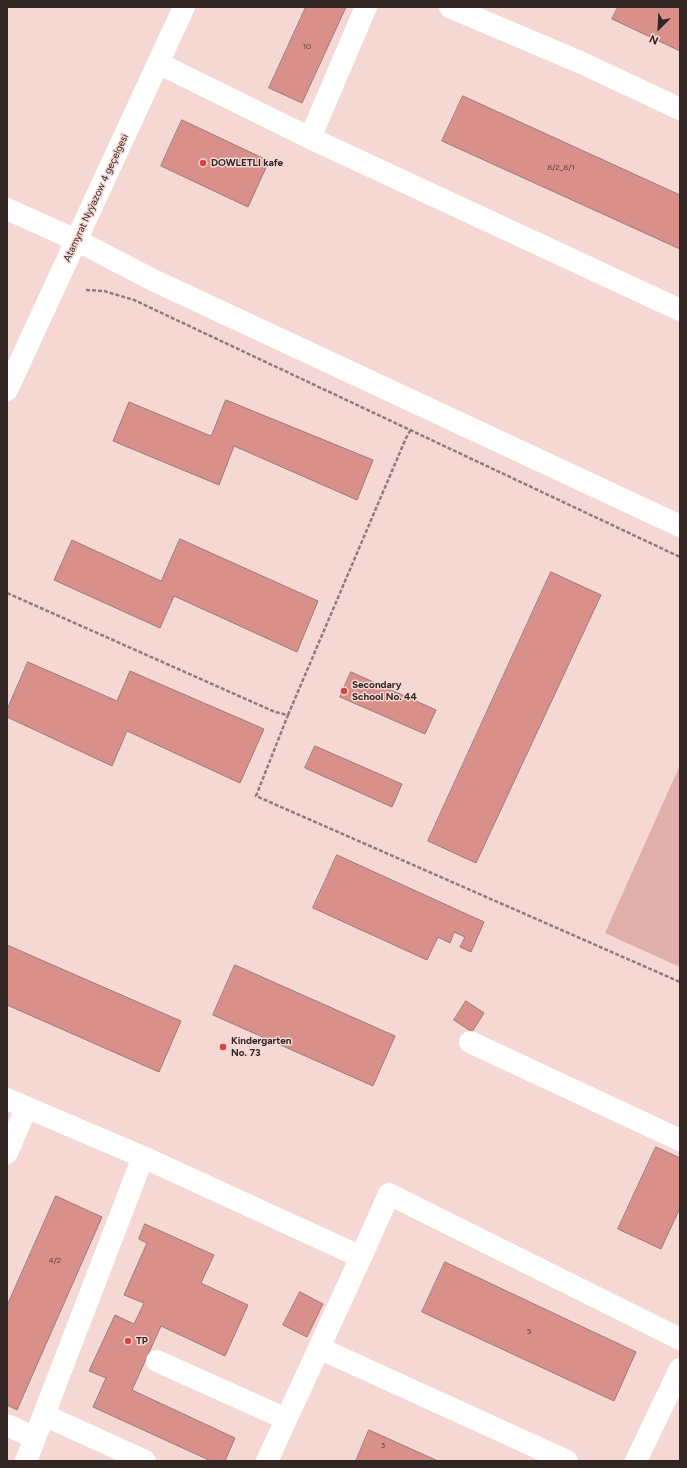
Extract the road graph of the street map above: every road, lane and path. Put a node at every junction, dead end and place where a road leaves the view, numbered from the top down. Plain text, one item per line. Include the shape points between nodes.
1 (184, 7) edge
2 (366, 7) edge
3 (450, 7) edge
4 (158, 63) junction
5 (680, 109) edge
6 (310, 138) junction
7 (7, 209) edge
8 (76, 240) junction
9 (86, 290) dead end
10 (680, 310) edge
11 (15, 358) edge
12 (7, 390) edge
13 (410, 430) junction
14 (680, 526) edge
15 (680, 557) edge
16 (7, 593) edge
17 (288, 714) junction
18 (680, 982) edge
19 (470, 1042) dead end
20 (17, 1104) edge
21 (680, 1140) edge
22 (7, 1153) edge
23 (143, 1157) junction
24 (361, 1257) junction
25 (680, 1339) edge
26 (319, 1348) junction
27 (158, 1361) dead end
28 (680, 1368) edge
29 (44, 1415) junction
30 (286, 1419) junction
31 (7, 1426) edge
32 (35, 1438) junction
33 (26, 1461) edge
34 (145, 1461) edge
35 (266, 1461) edge
36 (567, 1461) edge
37 (636, 1461) edge

1 - 4 street, Atamyrat Nyýazow 4 geçelgesi
2 - 6 street
3 - 5 street via 582,63
4 - 6 street
4 - 8 street, Atamyrat Nyýazow 4 geçelgesi
6 - 10 street
7 - 8 street
8 - 11 street, Atamyrat Nyýazow 4 geçelgesi
8 - 14 street via 153,280
9 - 13 path via 104,291 134,300
11 - 12 street, Atamyrat Nyýazow 4 geçelgesi
13 - 15 path
13 - 17 path
16 - 17 path via 275,712
17 - 18 path via 256,796
19 - 21 street
20 - 22 street
20 - 23 street
23 - 24 street
23 - 29 street
24 - 25 street via 389,1194
24 - 26 street
26 - 30 street
26 - 36 street
27 - 30 street
28 - 37 street
29 - 32 street
29 - 34 street
30 - 35 street
31 - 32 street
32 - 33 street

